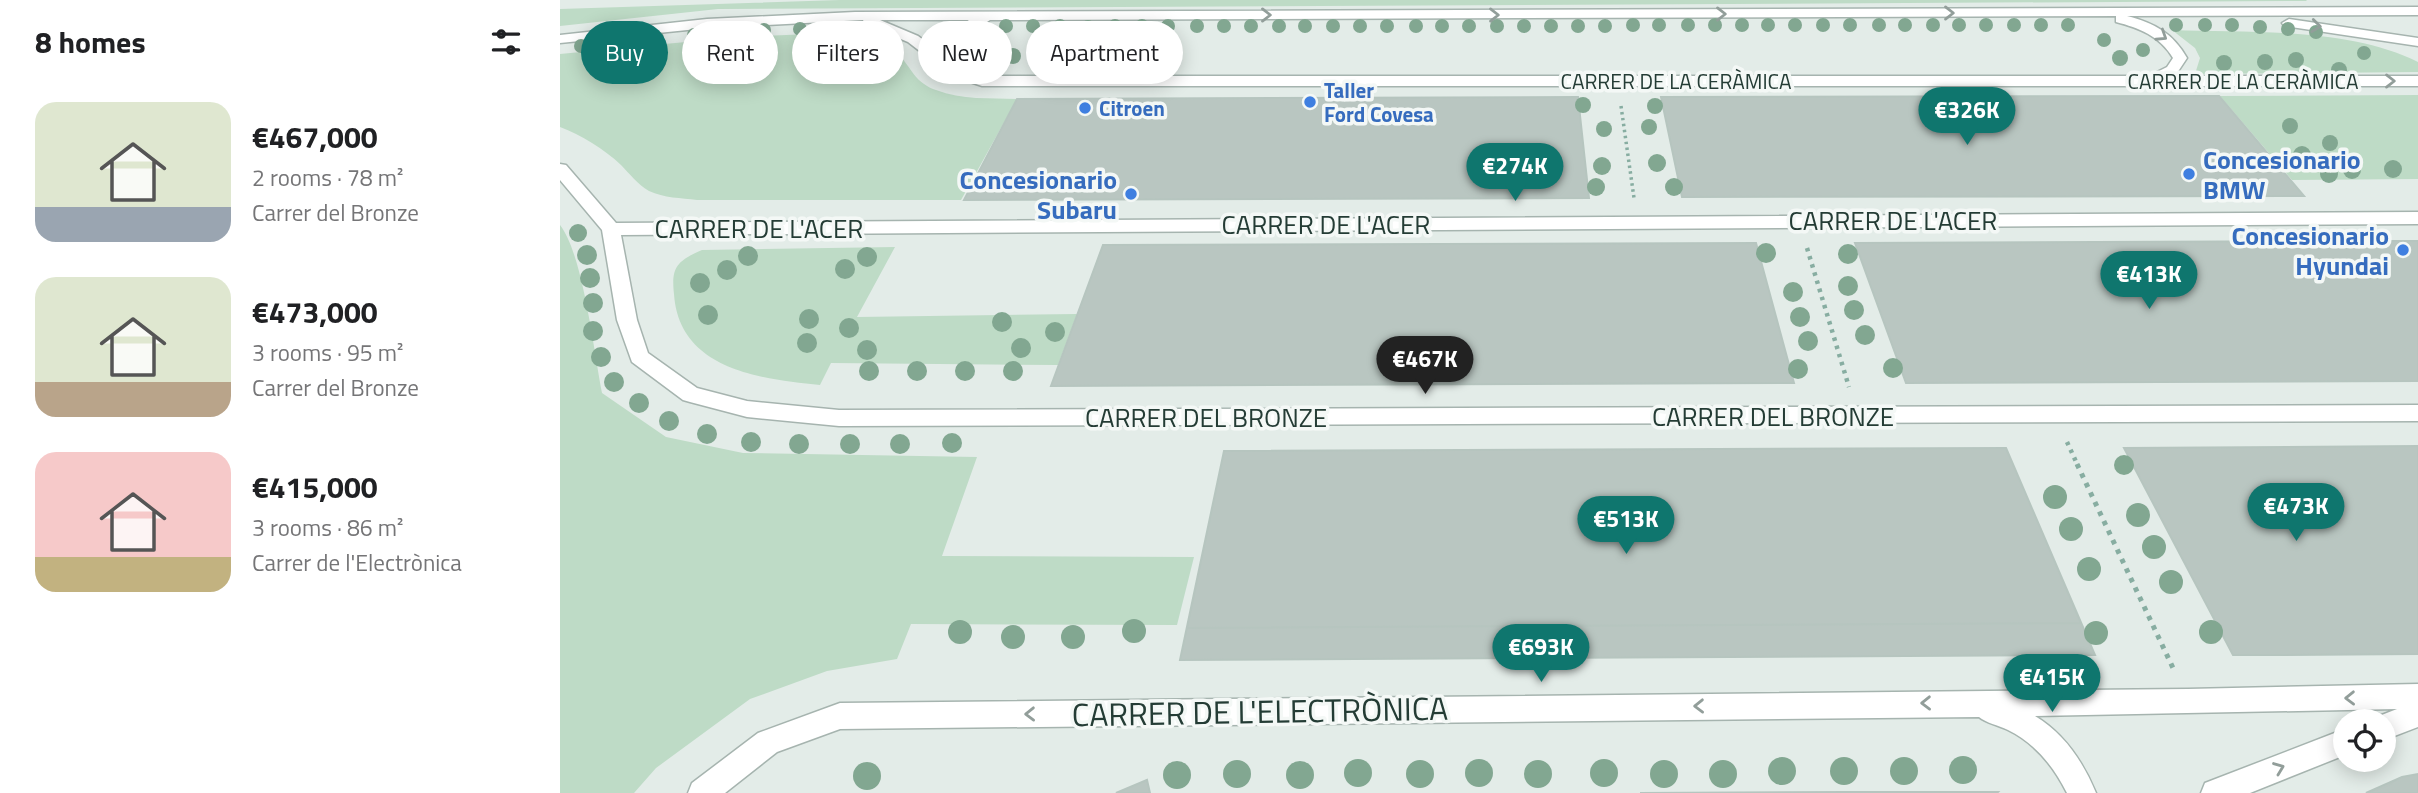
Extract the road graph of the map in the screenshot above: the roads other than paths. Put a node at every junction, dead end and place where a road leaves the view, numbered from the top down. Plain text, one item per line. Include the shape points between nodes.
1 (2345, 0) edge
2 (2398, 0) edge
3 (2418, 8) edge
4 (2379, 11) junction
5 (2200, 12) junction
6 (2098, 13) junction
7 (855, 16) junction
8 (990, 16) junction
9 (978, 21) edge
10 (2418, 25) edge
11 (560, 39) edge
12 (2418, 42) edge
13 (918, 43) edge
14 (1012, 81) edge
15 (2418, 81) edge
16 (2150, 82) junction
17 (560, 169) edge
18 (2418, 218) edge
19 (611, 229) junction
20 (2418, 414) edge
21 (2418, 696) edge
22 (1965, 703) junction
23 (2418, 714) edge
24 (2396, 722) edge
25 (2333, 747) edge
26 (702, 793) edge
27 (2082, 793) edge
28 (2215, 793) edge

1 - 4 street
2 - 3 street
3 - 4 street
4 - 5 street
4 - 10 street
5 - 6 street
5 -> 12 street
8 -> 6 street
6 -> 16 street via 2155,31 2173,44 2180,58 2172,70
7 - 8 street
7 - 11 street via 749,20
7 - 13 street, CARRER DE LA CERÀMICA
8 - 9 street
14 - 16 street, CARRER DE LA CERÀMICA
16 -> 15 street, CARRER DE LA CERÀMICA
17 - 19 street
18 - 19 street, CARRER DE L'ACER
19 - 20 street, CARRER DEL BRONZE via 627,320 639,357 690,394 747,409 839,418
21 -> 22 street, CARRER DE L'ELECTRÒNICA
22 -> 26 street, CARRER DE L'ELECTRÒNICA via 840,716 768,742
22 - 27 street, CARRER DE L'ELECTRÒNICA via 2014,717 2049,741 2069,764
23 - 24 street
28 -> 25 street

